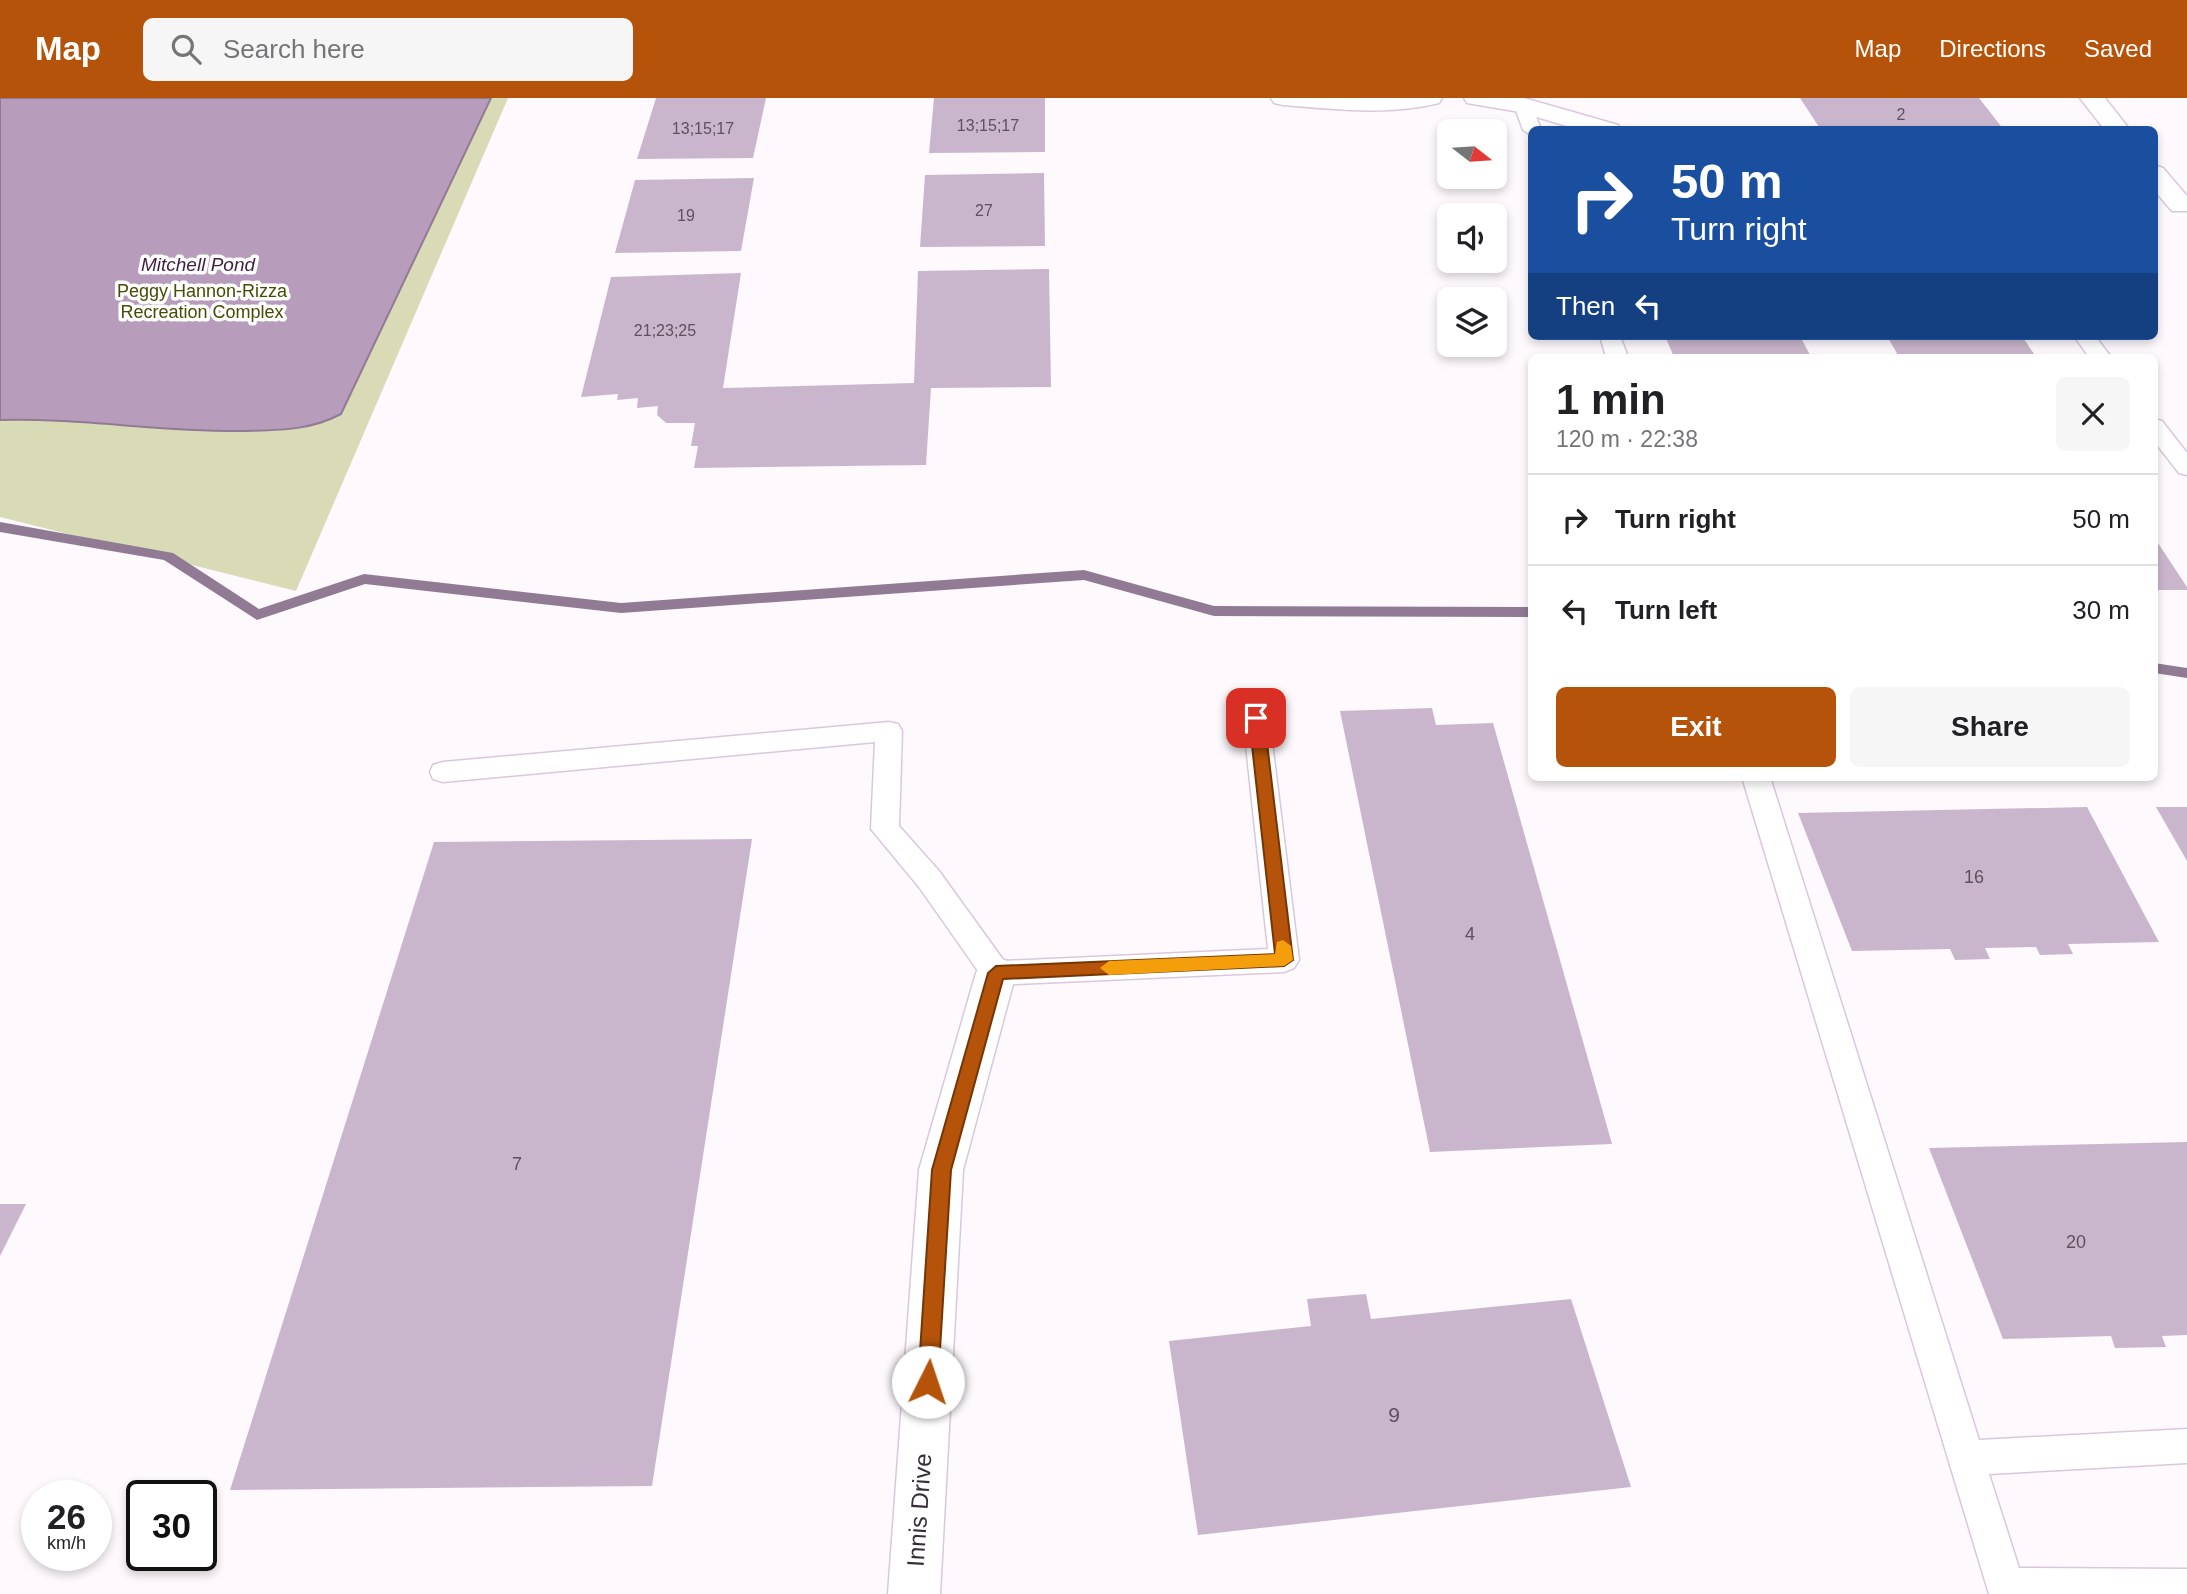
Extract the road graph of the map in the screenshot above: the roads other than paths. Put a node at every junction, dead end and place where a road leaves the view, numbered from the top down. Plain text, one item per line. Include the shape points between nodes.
1 (1283, 98) edge
2 (1430, 98) edge
3 (1476, 98) edge
4 (2092, 98) edge
5 (1523, 105) junction
6 (1531, 126) edge
7 (1595, 126) edge
8 (2115, 126) edge
9 (2158, 177) edge
10 (2184, 205) edge
11 (2158, 206) edge
12 (2087, 340) edge
13 (2098, 354) edge
14 (2158, 431) edge
15 (2187, 468) edge
16 (1256, 718) dead end
17 (443, 772) dead end
18 (1757, 781) edge
19 (996, 973) junction
20 (2187, 1446) edge
21 (1968, 1458) junction
22 (2187, 1588) edge
23 (2006, 1590) edge
24 (914, 1594) edge

1 - 2 street via 1381,105
3 - 5 street
4 - 8 street
5 - 6 lane
5 - 7 street
9 - 10 street
10 - 11 street
12 - 13 lane
14 - 15 lane
16 - 19 lane via 1284,960
17 - 19 lane via 889,731 885,829 929,879
18 - 21 lane
19 - 24 street, Innis Drive via 942,1170
20 - 21 lane
21 - 23 lane
22 - 23 lane

